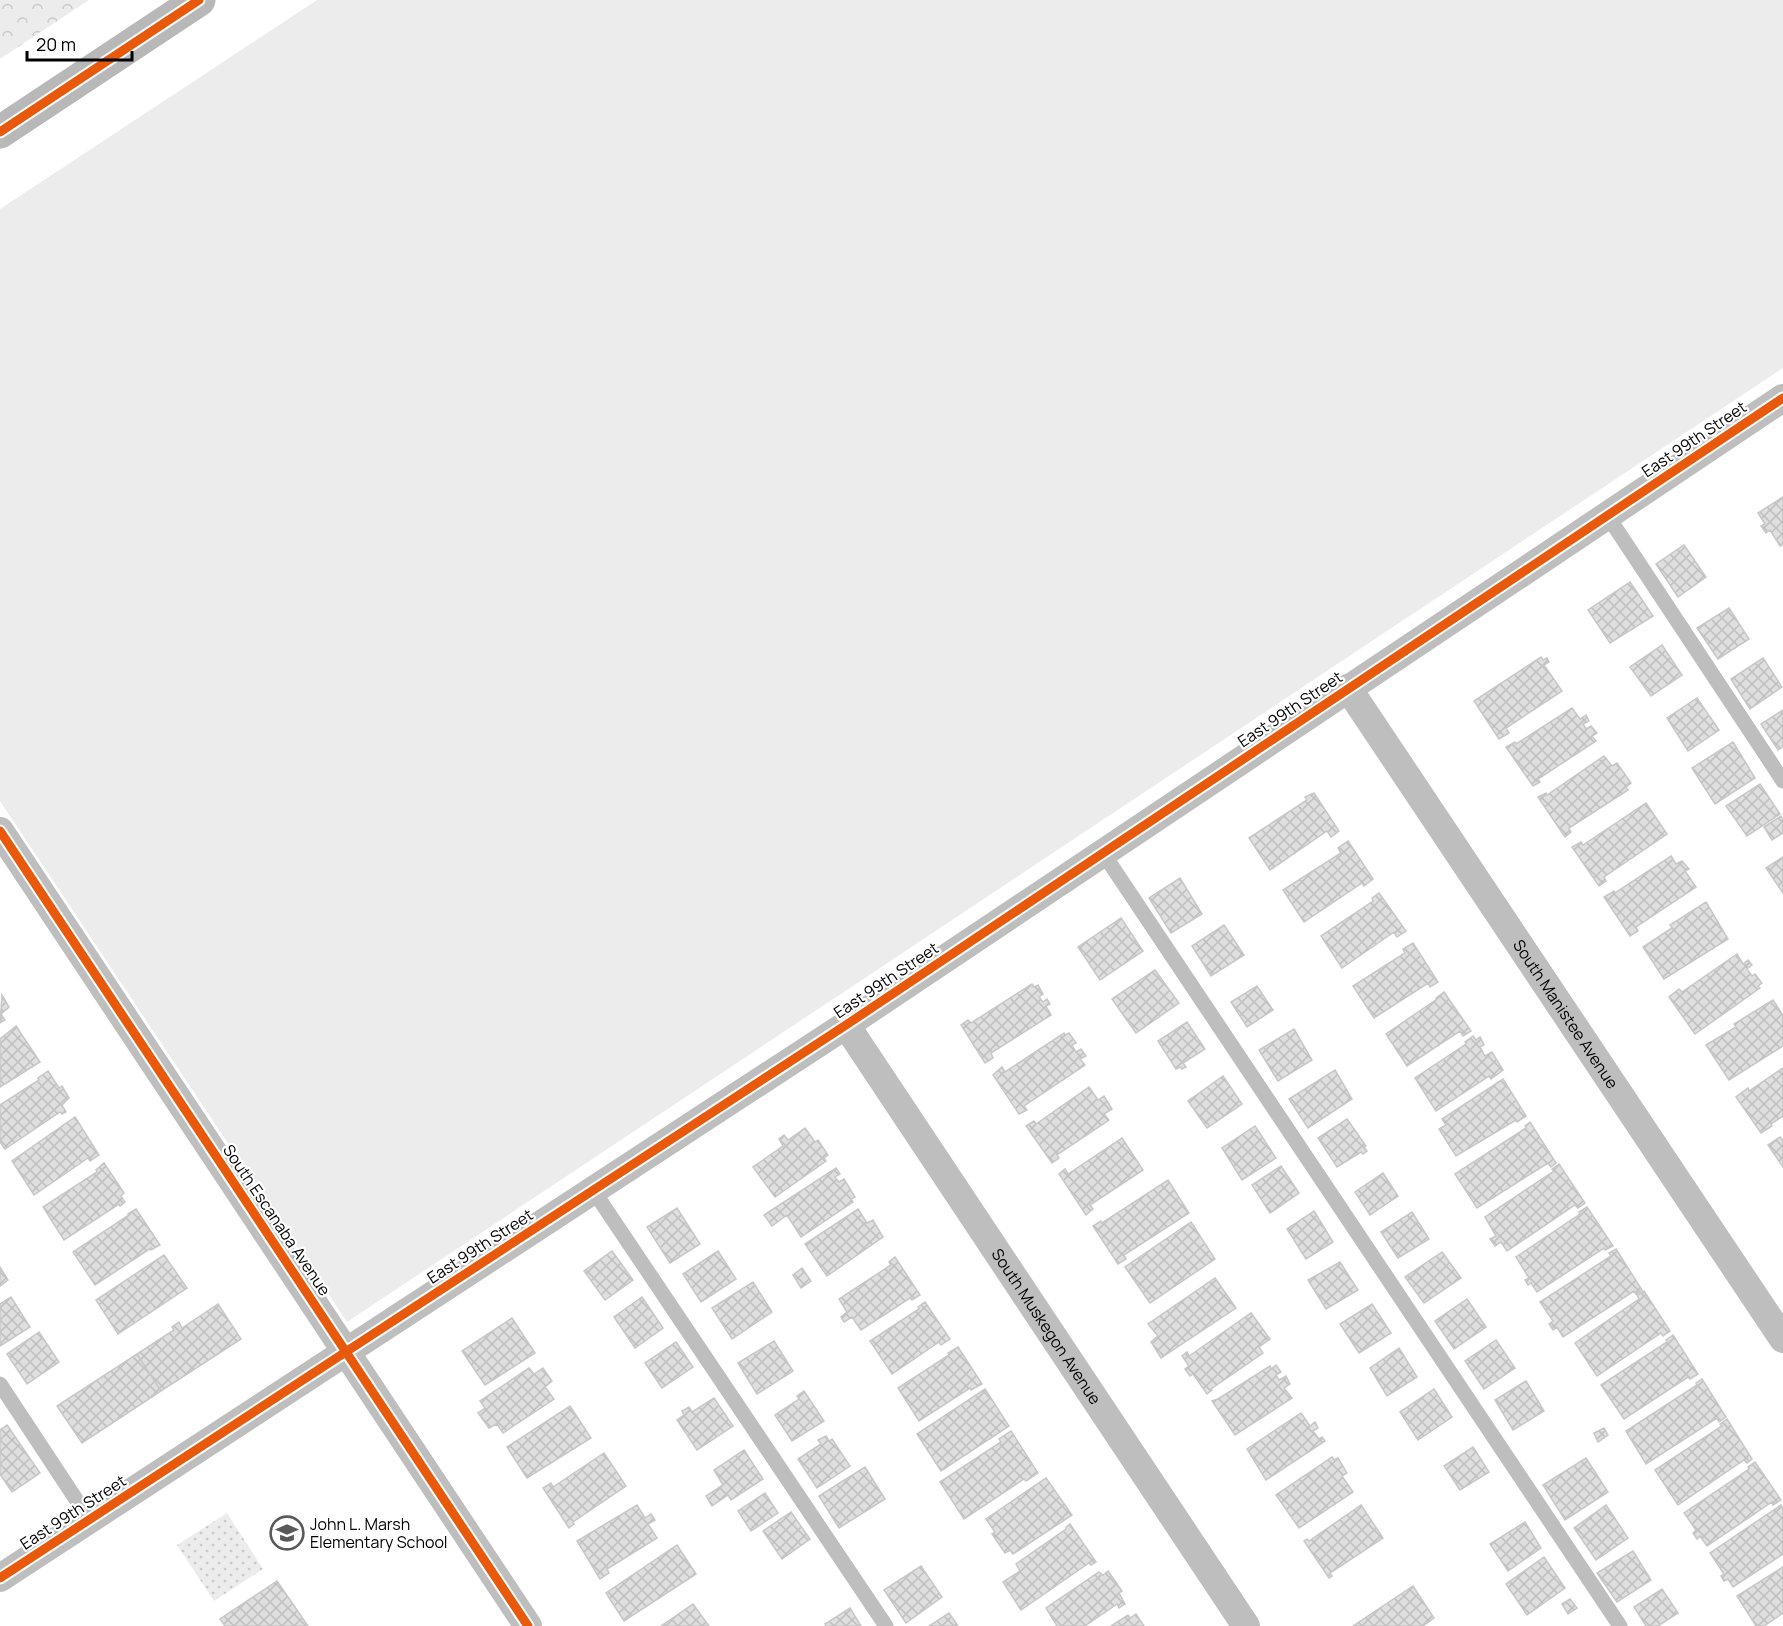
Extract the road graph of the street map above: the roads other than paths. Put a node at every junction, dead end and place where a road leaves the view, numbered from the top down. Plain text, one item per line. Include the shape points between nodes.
1 (179, 6) edge
2 (0, 132) edge
3 (1783, 398) edge
4 (1607, 515) junction
5 (1348, 688) junction
6 (1783, 781) edge
7 (0, 831) edge
8 (1103, 853) junction
9 (846, 1025) junction
10 (592, 1190) junction
11 (1783, 1339) edge
12 (345, 1351) junction
13 (0, 1384) edge
14 (89, 1519) junction
15 (0, 1578) edge
16 (528, 1626) edge
17 (886, 1626) edge
18 (1246, 1626) edge
19 (1620, 1626) edge

1 - 2 main road
3 - 4 street, East 99th Street
4 - 5 street, East 99th Street
4 - 6 lane
5 - 8 street, East 99th Street
5 - 11 street, South Manistee Avenue
7 - 12 street, South Escanaba Avenue
8 - 9 street, East 99th Street
8 - 19 lane
9 - 10 street, East 99th Street
9 - 18 street, South Muskegon Avenue
10 - 12 street, East 99th Street
10 - 17 lane
12 - 14 street, East 99th Street
12 - 16 street, South Escanaba Avenue
13 - 14 lane
14 - 15 street, East 99th Street

